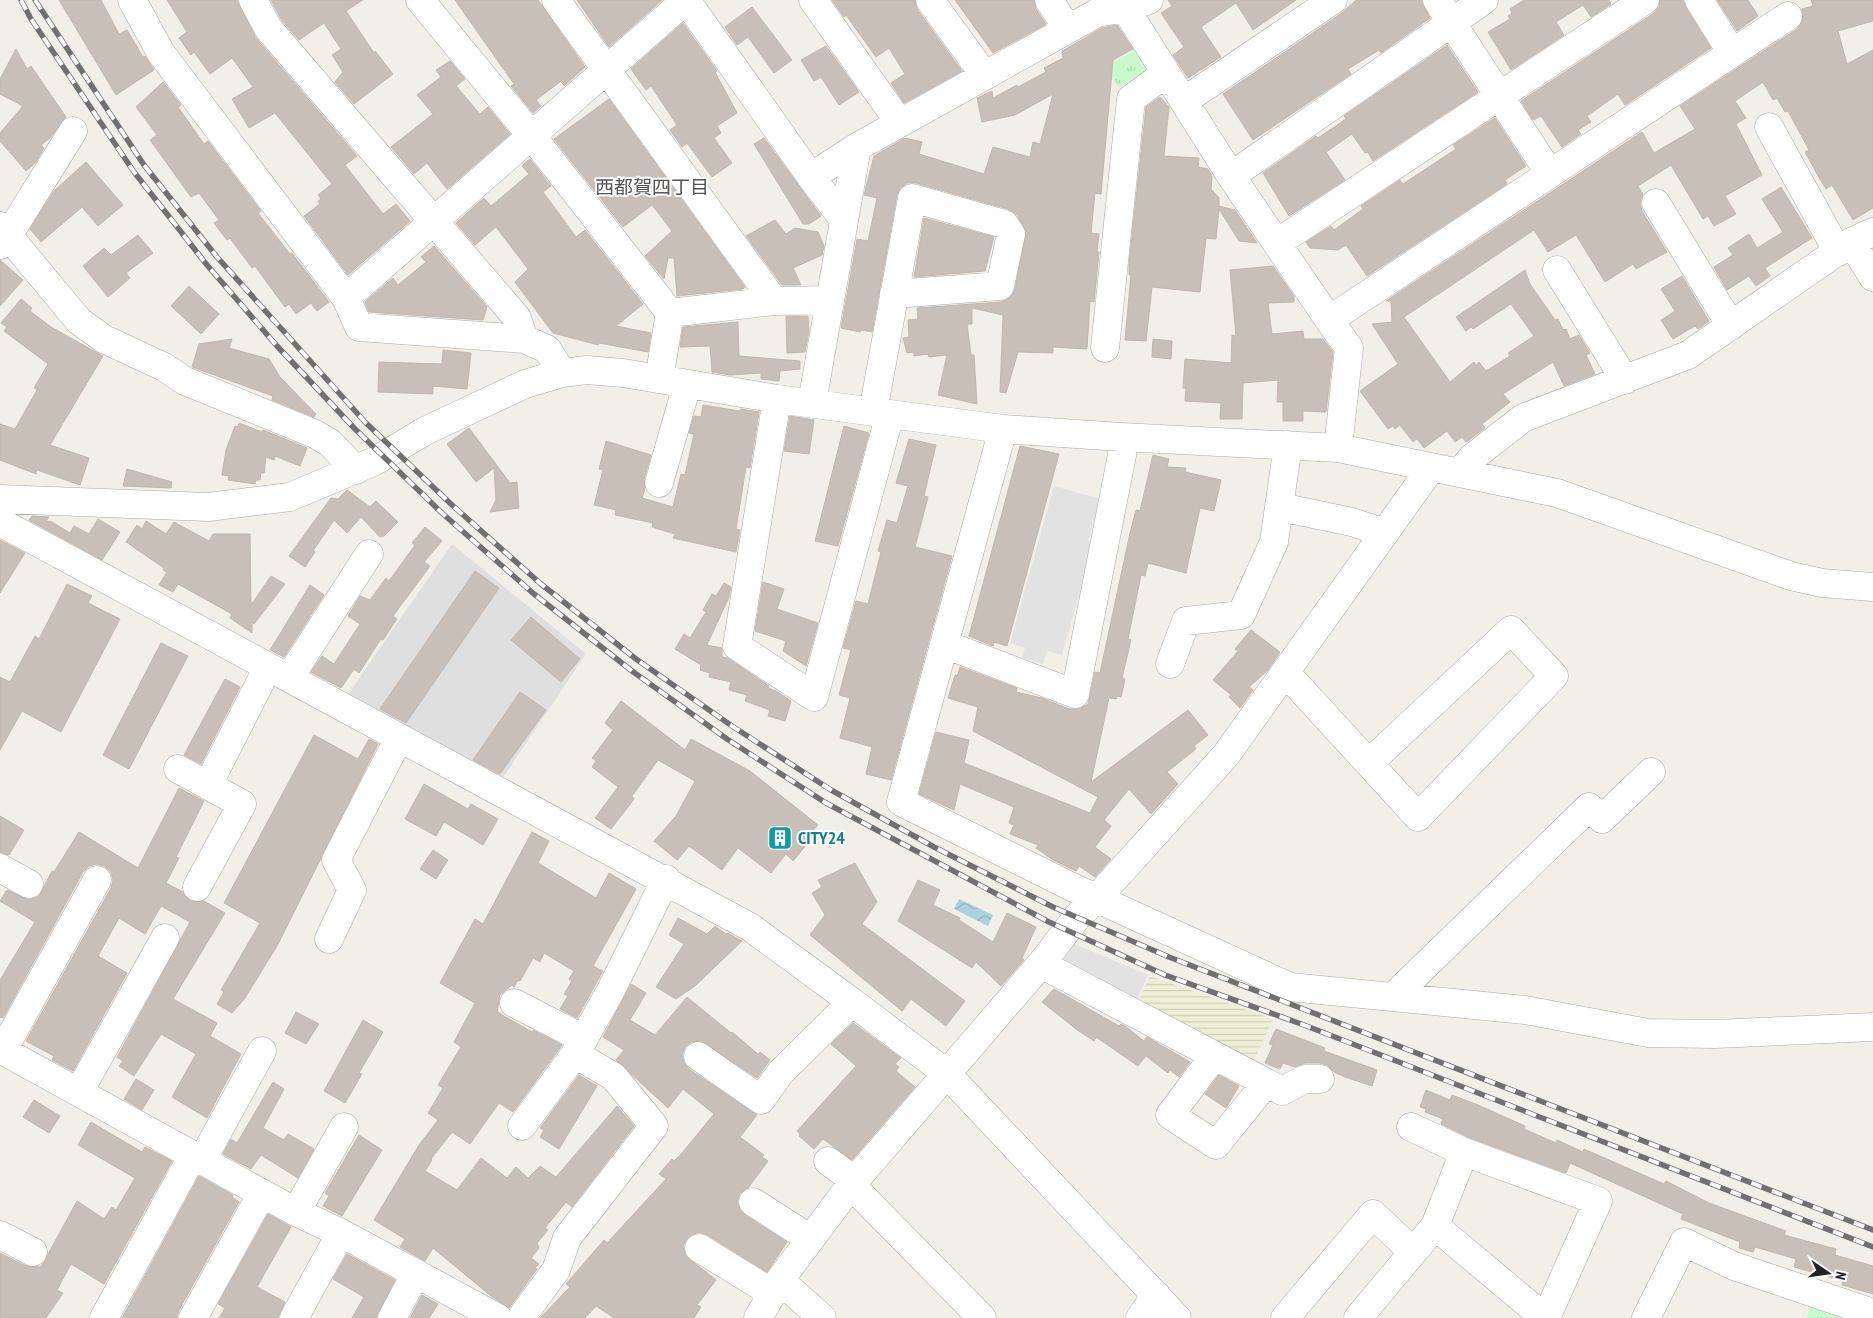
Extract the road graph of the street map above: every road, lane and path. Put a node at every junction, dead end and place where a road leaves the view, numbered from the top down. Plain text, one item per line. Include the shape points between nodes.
1 (132, 0) edge
2 (253, 0) edge
3 (420, 0) edge
4 (556, 0) edge
5 (686, 0) edge
6 (813, 0) edge
7 (930, 0) edge
8 (1049, 0) edge
9 (1333, 0) edge
10 (1437, 0) edge
11 (1484, 0) edge
12 (1645, 0) edge
13 (1699, 0) edge
14 (1137, 4) edge
15 (1788, 16) dead end
16 (1451, 23) junction
17 (1068, 29) junction
18 (1732, 53) junction
19 (606, 70) junction
20 (1166, 73) junction
21 (985, 76) junction
22 (1500, 97) junction
23 (1184, 101) junction
24 (899, 122) junction
25 (1769, 127) dead end
26 (73, 131) dead end
27 (532, 135) junction
28 (857, 147) junction
29 (1550, 174) junction
30 (1231, 176) junction
31 (811, 177) junction
32 (1656, 203) dead end
33 (844, 220) junction
34 (434, 222) junction
35 (3, 236) edge
36 (1854, 242) edge
37 (1277, 243) junction
38 (1557, 270) dead end
39 (1873, 277) edge
40 (894, 294) junction
41 (346, 298) junction
42 (828, 300) junction
43 (774, 301) junction
44 (670, 313) junction
45 (1329, 320) junction
46 (1731, 326) junction
47 (524, 338) junction
48 (1105, 348) dead end
49 (562, 373) junction
50 (659, 379) junction
51 (1625, 380) junction
52 (687, 385) junction
53 (777, 399) junction
54 (812, 403) junction
55 (881, 413) junction
56 (1003, 429) junction
57 (1122, 437) junction
58 (1288, 445) junction
59 (1338, 448) junction
60 (1431, 468) junction
61 (356, 470) junction
62 (1462, 473) junction
63 (659, 483) dead end
64 (1280, 507) junction
65 (1, 518) edge
66 (1385, 533) junction
67 (369, 554) dead end
68 (1873, 587) edge
69 (944, 644) junction
70 (1170, 664) dead end
71 (1285, 672) junction
72 (279, 673) junction
73 (400, 738) junction
74 (1369, 763) junction
75 (178, 769) dead end
76 (1651, 772) dead end
77 (208, 785) junction
78 (666, 879) junction
79 (97, 880) dead end
80 (197, 887) dead end
81 (1096, 898) junction
82 (165, 938) dead end
83 (329, 939) dead end
84 (1041, 964) junction
85 (1400, 998) junction
86 (514, 1002) dead end
87 (852, 1002) junction
88 (1873, 1027) edge
89 (579, 1047) junction
90 (2, 1050) edge
91 (262, 1051) dead end
92 (1214, 1056) junction
93 (702, 1067) dead end
94 (946, 1072) junction
95 (1320, 1079) dead end
96 (1266, 1083) junction
97 (79, 1092) junction
98 (522, 1126) dead end
99 (344, 1127) dead end
100 (1411, 1127) dead end
101 (1464, 1152) junction
102 (198, 1158) junction
103 (828, 1161) dead end
104 (853, 1183) junction
105 (262, 1192) junction
106 (753, 1202) dead end
107 (296, 1212) junction
108 (1435, 1226) junction
109 (341, 1233) junction
110 (0, 1235) edge
111 (809, 1238) junction
112 (699, 1248) dead end
113 (33, 1252) dead end
114 (1413, 1252) junction
115 (416, 1273) junction
116 (776, 1287) junction
117 (1156, 1295) junction
118 (1873, 1313) edge
119 (1534, 1314) edge
120 (1360, 1317) edge
121 (104, 1318) edge
122 (194, 1318) edge
123 (294, 1318) edge
124 (392, 1318) edge
125 (498, 1318) edge
126 (521, 1318) edge
127 (758, 1318) edge
128 (822, 1318) edge
129 (982, 1318) edge
130 (1140, 1318) edge
131 (1177, 1318) edge
132 (1285, 1318) edge
133 (1646, 1318) edge

1 - 41 street via 161,53
2 - 34 street via 268,28
3 - 27 street
4 - 19 street
5 - 19 street
5 - 31 street
6 - 24 street
7 - 21 street
8 - 17 street
9 - 23 street
10 - 16 street
11 - 16 street
12 - 22 street
13 - 18 street
14 - 17 street via 1097,13
14 - 20 street
15 - 18 street
16 - 22 street
16 - 30 street
17 - 21 street
18 - 29 street
19 - 27 street
19 - 43 street
20 - 23 street
20 - 48 street via 1131,99
21 - 24 street
22 - 29 street
22 - 37 street
23 - 30 street
24 - 28 street
25 - 36 street
26 - 35 street
27 - 34 street
27 - 44 street
28 - 31 street
28 - 33 street
29 - 45 street
30 - 37 street
31 - 33 street
32 - 46 street
33 - 42 street
34 - 41 street
34 - 47 street via 517,318
35 - 61 street via 79,321 104,339 164,367 185,381 315,434 330,443
36 - 39 street
36 - 46 street
37 - 45 street
38 - 51 street
40 - 40 street via 912,198 1004,224 1012,234 1000,286
40 - 55 street
41 - 47 street via 359,327
42 - 43 street
42 - 54 street
43 - 44 street
44 - 50 street
45 - 59 street via 1348,348
46 - 51 street via 1688,355
47 - 49 street via 546,349
49 - 50 street via 587,370
49 - 61 street via 525,384 425,431
50 - 52 street
51 - 62 street via 1523,418 1472,457
52 - 53 street
52 - 63 street
53 - 54 street
53 - 55 street via 738,646 814,697
54 - 55 street
55 - 56 street
56 - 57 street
56 - 69 street
57 - 58 street
57 - 69 street via 1122,456 1075,694
58 - 59 street
58 - 64 street
59 - 60 street
60 - 62 street
60 - 66 street
61 - 65 street via 290,498 208,507
62 - 68 street via 1557,493 1791,576 1822,583
64 - 66 street via 1352,522
64 - 70 street via 1274,542 1241,615 1186,621
65 - 72 street
66 - 71 street
67 - 72 street
69 - 81 street via 901,802
71 - 74 street
71 - 81 street via 1226,755
72 - 73 street
72 - 77 street
73 - 78 street
73 - 83 street via 336,860 352,890
74 - 74 street via 1418,817 1554,676 1511,630
75 - 77 street
76 - 85 street via 1602,820 1589,807 1401,990
77 - 80 street via 242,804
78 - 87 street via 750,927
78 - 89 street
79 - 90 street
81 - 84 street
81 - 85 street via 1290,987
82 - 97 street
84 - 92 street
84 - 94 street
85 - 88 street via 1525,1010 1648,1033 1714,1034
86 - 89 street
87 - 93 street via 780,1073 761,1100
87 - 94 street
89 - 98 street
89 - 126 street via 614,1077 654,1126 567,1238 556,1270
90 - 97 street
91 - 102 street
92 - 96 street
92 - 96 street via 1170,1115 1216,1144
94 - 104 street
94 - 117 street
95 - 96 street via 1305,1079 1282,1091
97 - 102 street
99 - 107 street
100 - 101 street
101 - 108 street
101 - 119 street via 1598,1201
102 - 105 street
102 - 121 street
103 - 104 street
104 - 111 street
104 - 129 street
105 - 107 street
105 - 122 street
106 - 111 street
107 - 109 street
108 - 114 street
108 - 119 street
109 - 115 street
109 - 123 street
110 - 113 street
111 - 116 street
112 - 116 street
114 - 120 street
114 - 132 street via 1373,1214
115 - 124 street
115 - 125 street
116 - 127 street
116 - 128 street
117 - 130 street
117 - 131 street
118 - 133 street via 1734,1266 1684,1242

